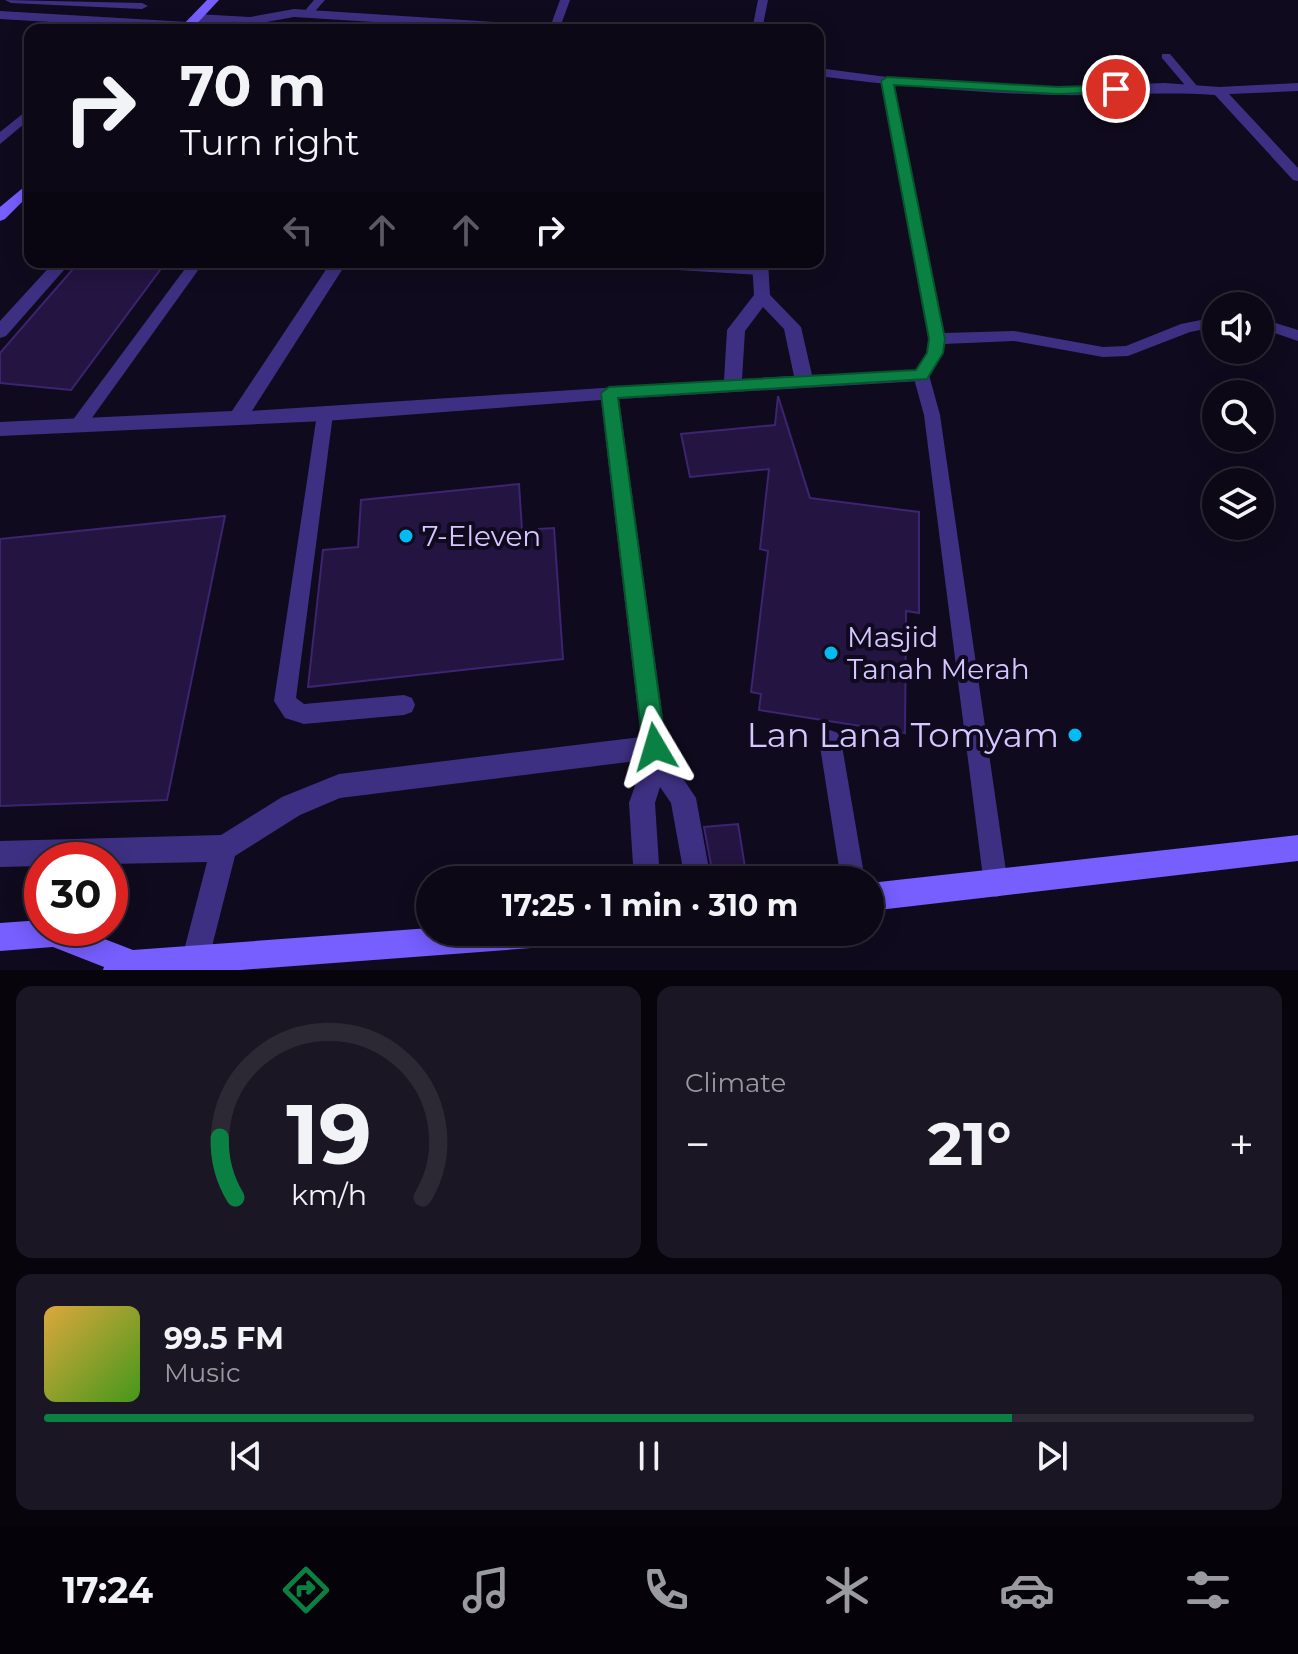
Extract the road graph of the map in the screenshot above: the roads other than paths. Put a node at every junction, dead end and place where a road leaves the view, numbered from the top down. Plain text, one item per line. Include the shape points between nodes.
1 (11, 0) edge
2 (213, 0) edge
3 (280, 0) edge
4 (320, 0) edge
5 (565, 0) edge
6 (763, 0) edge
7 (37, 1) edge
8 (145, 3) edge
9 (301, 14) junction
10 (0, 15) edge
11 (99, 24) edge
12 (123, 24) edge
13 (189, 24) edge
14 (295, 24) edge
15 (380, 24) edge
16 (557, 24) edge
17 (758, 24) edge
18 (0, 29) edge
19 (24, 31) edge
20 (1166, 56) dead end
21 (824, 73) edge
22 (887, 81) junction
23 (1298, 87) edge
24 (1193, 88) junction
25 (1219, 91) junction
26 (24, 118) edge
27 (0, 140) edge
28 (1298, 177) edge
29 (24, 192) edge
30 (0, 216) edge
31 (58, 268) edge
32 (193, 268) edge
33 (335, 268) edge
34 (760, 268) edge
35 (762, 296) junction
36 (1202, 325) edge
37 (1274, 328) edge
38 (0, 332) edge
39 (1298, 336) edge
40 (937, 339) junction
41 (921, 375) junction
42 (804, 380) junction
43 (733, 386) junction
44 (609, 393) junction
45 (325, 414) junction
46 (238, 418) junction
47 (78, 425) junction
48 (0, 429) edge
49 (404, 705) dead end
50 (830, 740) dead end
51 (656, 754) junction
52 (224, 848) junction
53 (1298, 848) edge
54 (0, 854) edge
55 (646, 866) edge
56 (695, 866) edge
57 (851, 866) edge
58 (996, 885) junction
59 (884, 896) edge
60 (0, 937) edge
61 (416, 944) edge
62 (195, 962) junction
63 (125, 967) edge

1 - 7 street
2 - 13 main road
3 - 9 street
4 - 9 lane
5 - 16 lane
6 - 17 lane
7 - 8 street
8 - 12 street
9 - 13 street
9 - 14 street
9 - 15 street
10 - 11 street
18 - 19 street
20 - 24 lane
21 - 22 street
22 - 24 street via 1058,91
22 - 40 lane
23 - 25 street
24 - 25 street
25 - 28 street
26 - 27 street
29 - 30 main road
31 - 38 street
32 - 47 lane
33 - 46 street
34 - 35 street
35 - 42 street via 792,327
35 - 43 street via 736,330
36 - 40 lane via 1128,351 1103,352 1014,336
37 - 39 lane
40 - 41 lane
41 - 42 street
41 - 58 lane via 932,415
42 - 43 street
43 - 44 street
44 - 45 street
44 - 51 street
45 - 46 street
45 - 49 lane via 285,701 304,714
46 - 47 street
47 - 48 street
50 - 57 lane
51 - 52 street via 339,786 291,806
51 - 55 street via 642,803
51 - 56 street via 683,798
52 - 54 street
52 - 62 street
53 - 58 main road
58 - 59 main road
60 - 63 main road via 53,933
61 - 62 main road
62 - 63 main road

